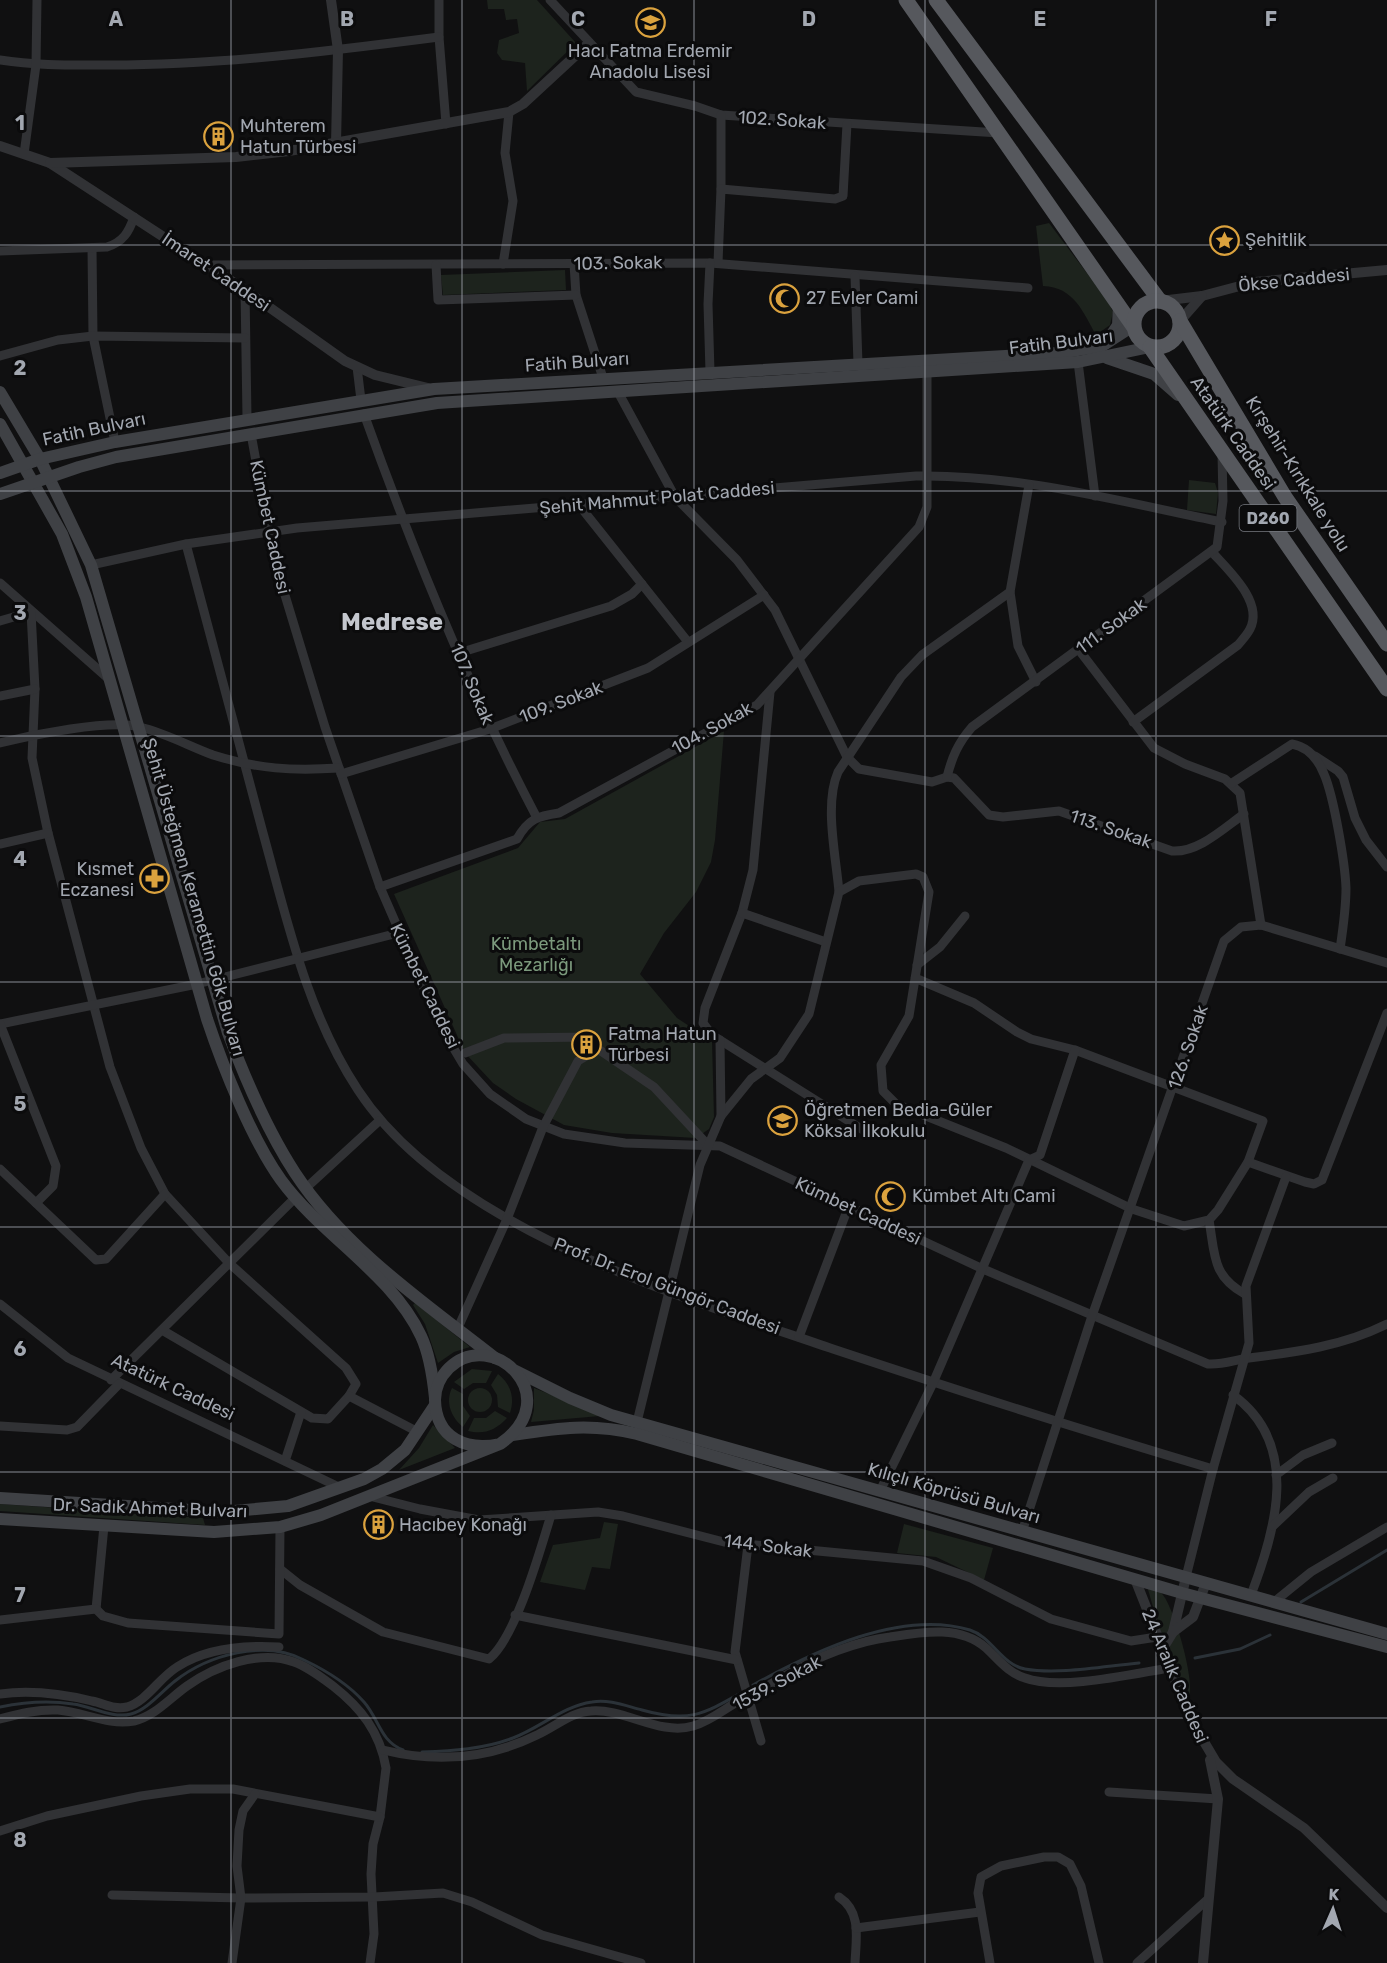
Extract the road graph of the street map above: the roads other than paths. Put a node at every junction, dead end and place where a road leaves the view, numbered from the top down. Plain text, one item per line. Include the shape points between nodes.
1 (37, 0) edge
2 (331, 0) edge
3 (439, 0) edge
4 (550, 0) edge
5 (906, 0) edge
6 (936, 0) edge
7 (439, 37) junction
8 (589, 43) junction
9 (338, 50) junction
10 (0, 60) edge
11 (36, 65) junction
12 (509, 112) junction
13 (722, 115) junction
14 (446, 124) junction
15 (847, 124) junction
16 (999, 133) junction
17 (336, 144) junction
18 (0, 146) edge
19 (24, 154) junction
20 (50, 163) junction
21 (721, 189) junction
22 (134, 217) junction
23 (92, 248) junction
24 (0, 251) edge
25 (714, 263) junction
26 (504, 264) junction
27 (574, 264) junction
28 (436, 265) junction
29 (207, 266) junction
30 (1387, 270) edge
31 (855, 276) junction
32 (1028, 288) dead end
33 (244, 290) junction
34 (576, 295) junction
35 (1202, 296) junction
36 (1160, 301) junction
37 (1119, 303) junction
38 (1180, 321) junction
39 (1133, 326) junction
40 (93, 336) junction
41 (245, 338) junction
42 (1150, 347) junction
43 (1104, 352) junction
44 (0, 356) edge
45 (1077, 362) junction
46 (858, 364) junction
47 (357, 368) junction
48 (710, 372) junction
49 (927, 373) junction
50 (603, 378) junction
51 (434, 389) junction
52 (0, 392) edge
53 (618, 392) junction
54 (361, 400) junction
55 (1191, 406) junction
56 (364, 414) junction
57 (247, 418) junction
58 (0, 424) edge
59 (251, 434) junction
60 (115, 442) junction
61 (1222, 452) junction
62 (40, 459) junction
63 (24, 465) junction
64 (0, 473) edge
65 (928, 476) junction
66 (48, 477) junction
67 (34, 483) junction
68 (1029, 485) junction
69 (0, 494) edge
70 (1095, 496) junction
71 (675, 497) junction
72 (579, 504) junction
73 (402, 519) junction
74 (1222, 522) junction
75 (267, 533) junction
76 (186, 544) junction
77 (1212, 552) junction
78 (91, 565) junction
79 (0, 583) edge
80 (642, 584) junction
81 (1010, 592) junction
82 (764, 595) junction
83 (31, 612) junction
84 (0, 621) edge
85 (688, 642) junction
86 (1387, 644) edge
87 (1079, 650) junction
88 (459, 653) junction
89 (799, 660) junction
90 (110, 680) junction
91 (1036, 682) junction
92 (35, 689) junction
93 (1387, 689) edge
94 (770, 692) junction
95 (0, 696) edge
96 (1133, 722) junction
97 (124, 726) junction
98 (139, 727) junction
99 (490, 729) junction
100 (34, 734) junction
101 (0, 743) edge
102 (1312, 755) junction
103 (847, 757) junction
104 (244, 764) junction
105 (340, 771) junction
106 (947, 777) junction
107 (1232, 783) junction
108 (1245, 814) junction
109 (536, 816) junction
110 (48, 833) junction
111 (0, 844) edge
112 (1387, 867) edge
113 (380, 887) junction
114 (839, 892) junction
115 (742, 913) junction
116 (964, 916) dead end
117 (1261, 925) junction
118 (398, 933) junction
119 (826, 942) junction
120 (1340, 949) junction
121 (297, 959) junction
122 (1387, 963) edge
123 (917, 966) junction
124 (915, 978) junction
125 (211, 981) junction
126 (197, 984) junction
127 (94, 1006) junction
128 (1387, 1013) edge
129 (0, 1024) edge
130 (720, 1040) junction
131 (598, 1049) junction
132 (1075, 1050) junction
133 (465, 1053) dead end
134 (767, 1068) junction
135 (1175, 1086) junction
136 (721, 1116) junction
137 (379, 1121) junction
138 (543, 1127) junction
139 (863, 1131) dead end
140 (707, 1144) junction
141 (1029, 1160) junction
142 (1248, 1162) junction
143 (0, 1169) edge
144 (1286, 1177) junction
145 (306, 1188) junction
146 (165, 1194) junction
147 (295, 1198) junction
148 (36, 1203) junction
149 (848, 1208) junction
150 (1132, 1209) junction
151 (507, 1219) junction
152 (1209, 1220) junction
153 (229, 1263) junction
154 (983, 1269) junction
155 (668, 1290) junction
156 (1245, 1294) junction
157 (0, 1304) edge
158 (1092, 1316) junction
159 (1387, 1324) edge
160 (162, 1330) junction
161 (457, 1330) junction
162 (799, 1337) junction
163 (495, 1358) junction
164 (1244, 1359) junction
165 (516, 1371) junction
166 (115, 1382) junction
167 (933, 1383) junction
168 (1233, 1395) junction
169 (349, 1396) junction
170 (435, 1401) junction
171 (302, 1412) junction
172 (637, 1422) junction
173 (1056, 1422) junction
174 (0, 1426) edge
175 (418, 1432) junction
176 (513, 1435) junction
177 (500, 1443) junction
178 (1332, 1443) dead end
179 (285, 1461) junction
180 (1213, 1469) junction
181 (1276, 1475) junction
182 (1333, 1478) dead end
183 (341, 1488) junction
184 (880, 1491) junction
185 (369, 1496) junction
186 (0, 1498) edge
187 (551, 1515) junction
188 (0, 1518) edge
189 (104, 1526) junction
190 (1274, 1526) junction
191 (280, 1527) junction
192 (1387, 1527) edge
193 (1022, 1532) junction
194 (748, 1545) junction
195 (280, 1569) junction
196 (1186, 1577) junction
197 (1135, 1579) junction
198 (1206, 1583) junction
199 (1182, 1593) junction
200 (1251, 1595) junction
201 (1201, 1598) junction
202 (1274, 1602) junction
203 (96, 1609) junction
204 (515, 1616) junction
205 (0, 1620) edge
206 (1173, 1632) junction
207 (279, 1634) junction
208 (1387, 1634) edge
209 (1157, 1637) junction
210 (279, 1647) junction
211 (1387, 1647) edge
212 (1162, 1650) junction
213 (279, 1658) junction
214 (737, 1660) junction
215 (1169, 1668) junction
216 (0, 1694) edge
217 (749, 1696) junction
218 (0, 1719) edge
219 (761, 1741) dead end
220 (383, 1750) junction
221 (1207, 1751) junction
222 (1109, 1792) dead end
223 (255, 1794) junction
224 (1218, 1799) junction
225 (380, 1817) junction
226 (0, 1830) edge
227 (112, 1894) dead end
228 (374, 1897) junction
229 (839, 1897) dead end
230 (241, 1898) junction
231 (1208, 1899) junction
232 (1387, 1908) edge
233 (980, 1912) junction
234 (856, 1928) junction
235 (232, 1963) edge
236 (370, 1963) edge
237 (641, 1963) edge
238 (855, 1963) edge
239 (990, 1963) edge
240 (1099, 1963) edge
241 (1137, 1963) edge
242 (1203, 1963) edge

1 - 11 street
2 - 9 street
3 - 7 street
4 - 8 street, 102. Sokak
5 - 16 highway
6 - 36 highway
7 - 9 street
7 - 14 street
8 - 12 street via 523,104
8 - 13 street, 102. Sokak via 636,92
9 - 11 street via 172,65
9 - 17 street
10 - 11 street
11 - 19 street
12 - 14 street
12 - 26 street via 505,153 513,201
13 - 15 street, 102. Sokak
13 - 21 street
14 - 17 street
15 - 16 street, 102. Sokak
15 - 21 street via 843,196 835,199
16 - 37 highway
17 - 20 street via 236,157
18 - 19 street, İmaret Caddesi
19 - 20 street, İmaret Caddesi
20 - 22 street, İmaret Caddesi
21 - 25 street
22 - 23 street via 117,244
22 - 29 street, İmaret Caddesi
23 - 24 street
23 - 40 street
25 - 27 street, 103. Sokak
25 - 31 street, 103. Sokak
25 - 48 street via 708,304
26 - 27 street, 103. Sokak
26 - 28 street, 103. Sokak
27 - 34 street
28 - 29 street, 103. Sokak
28 - 34 street via 438,300
29 - 33 street, İmaret Caddesi
30 - 35 street, Ökse Caddesi via 1255,282
31 - 32 street, 103. Sokak
31 - 46 street
33 - 41 street
33 - 47 street, İmaret Caddesi
34 - 50 street
35 - 36 street, Ökse Caddesi
35 - 38 street
36 - 38 highway via 1173,308
36 - 39 highway via 1141,307
37 - 39 highway
37 - 43 main road via 1118,325
38 - 42 highway via 1172,342
38 - 86 highway, Kırşehir-Kırıkkale yolu / D260 via 1285,497
39 - 42 highway via 1138,339
39 - 43 main road, Fatih Bulvarı
40 - 41 street
40 - 44 street via 58,340
40 - 60 street
41 - 57 street
42 - 43 main road, Fatih Bulvarı
42 - 55 highway, Atatürk Caddesi / D260
43 - 45 main road, Fatih Bulvarı
43 - 46 main road, Fatih Bulvarı
43 - 55 main road via 1154,374
45 - 49 main road, Fatih Bulvarı
45 - 70 street
46 - 48 main road, Fatih Bulvarı
47 - 51 street, İmaret Caddesi
47 - 54 street
48 - 50 main road, Fatih Bulvarı
49 - 53 main road, Fatih Bulvarı
49 - 65 street, 104. Sokak
50 - 51 main road, Fatih Bulvarı
51 - 54 main road, Fatih Bulvarı
52 - 62 main road, Şehit Üsteğmen Keramettin Gök Bulvarı
53 - 56 main road, Fatih Bulvarı via 437,403
53 - 71 street
54 - 57 main road, Fatih Bulvarı
55 - 61 highway, Atatürk Caddesi / D260
56 - 59 main road, Fatih Bulvarı
56 - 73 street, 107. Sokak
57 - 60 main road, Fatih Bulvarı
58 - 63 main road, Şehit Üsteğmen Keramettin Gök Bulvarı
59 - 66 main road, Fatih Bulvarı via 116,457
59 - 75 street, Kümbet Caddesi
60 - 62 main road, Fatih Bulvarı
61 - 74 street
61 - 93 highway, Atatürk Caddesi / D260
62 - 63 main road, Fatih Bulvarı
62 - 66 main road, Şehit Üsteğmen Keramettin Gök Bulvarı
63 - 64 main road, Fatih Bulvarı
63 - 67 main road, Şehit Üsteğmen Keramettin Gök Bulvarı
65 - 68 street, Şehit Mahmut Polat Caddesi via 975,477
65 - 71 street, Şehit Mahmut Polat Caddesi
65 - 89 street, 104. Sokak via 927,507 919,527
66 - 67 main road, Fatih Bulvarı
66 - 78 main road, Şehit Üsteğmen Keramettin Gök Bulvarı
67 - 69 main road, Fatih Bulvarı
67 - 90 main road, Şehit Üsteğmen Keramettin Gök Bulvarı via 71,554
68 - 70 street, Şehit Mahmut Polat Caddesi
68 - 81 street
70 - 74 street, Şehit Mahmut Polat Caddesi
71 - 72 street, Şehit Mahmut Polat Caddesi
71 - 82 street via 737,560
72 - 73 street, Şehit Mahmut Polat Caddesi
72 - 80 street
73 - 75 street, Şehit Mahmut Polat Caddesi
73 - 88 street, 107. Sokak
74 - 77 street via 1217,547
75 - 76 street, Şehit Mahmut Polat Caddesi
75 - 105 street, Kümbet Caddesi
76 - 78 street, Şehit Mahmut Polat Caddesi
76 - 104 street, Prof. Dr. Erol Güngör Caddesi
77 - 87 street, 111. Sokak
77 - 96 street via 1247,594 1253,614 1251,628 1238,645
78 - 98 main road, Şehit Üsteğmen Keramettin Gök Bulvarı
79 - 83 street
80 - 85 street
80 - 88 street via 611,606
81 - 91 street via 1018,646
81 - 103 street via 922,655 901,677
82 - 85 street, 109. Sokak
82 - 89 street
83 - 84 street
83 - 90 street
83 - 92 street
85 - 99 street, 109. Sokak via 648,668
87 - 91 street, 111. Sokak
87 - 96 street
88 - 99 street, 107. Sokak
89 - 94 street, 104. Sokak
89 - 103 street
90 - 97 main road, Şehit Üsteğmen Keramettin Gök Bulvarı
91 - 106 street, 111. Sokak via 972,727 952,756
92 - 95 street
92 - 100 street
94 - 109 street, 104. Sokak via 757,705 559,813
94 - 115 street via 753,870
96 - 107 street via 1160,752
97 - 98 street, 109. Sokak
97 - 100 street, 109. Sokak
97 - 126 main road, Şehit Üsteğmen Keramettin Gök Bulvarı
98 - 104 street, 109. Sokak
98 - 125 main road, Şehit Üsteğmen Keramettin Gök Bulvarı
99 - 105 street, 109. Sokak
99 - 109 street, 107. Sokak
100 - 101 street, 109. Sokak
100 - 110 street via 33,758
102 - 107 street via 1304,746 1292,744
102 - 112 street via 1343,777 1355,818
102 - 120 street via 1324,775 1343,864 1345,909
103 - 106 street via 859,769 932,782
103 - 114 street via 833,784 831,800
104 - 105 street, 109. Sokak via 275,770
104 - 121 street, Prof. Dr. Erol Güngör Caddesi
105 - 113 street, Kümbet Caddesi
106 - 108 street, 113. Sokak via 959,781 989,815 1059,811 1172,851 1194,848
107 - 108 street via 1243,799
108 - 117 street
109 - 113 street via 525,825 518,839
110 - 111 street
110 - 127 street
113 - 118 street, Kümbet Caddesi
114 - 119 street
114 - 123 street via 859,880 909,874 923,877 928,892
115 - 119 street
115 - 130 street via 704,1016 706,1029
116 - 123 street via 940,946
117 - 120 street
117 - 135 street, 126. Sokak via 1241,927 1224,941
118 - 121 street
118 - 138 street, Kümbet Caddesi via 441,1028 463,1064 496,1100
119 - 134 street via 809,1014 780,1058
120 - 122 street
121 - 125 street
121 - 137 street, Prof. Dr. Erol Güngör Caddesi via 331,1040
123 - 124 street
124 - 132 street via 974,1003 1031,1039
124 - 141 street via 909,1016 881,1065 883,1091 896,1104
125 - 126 street
125 - 145 main road, Şehit Üsteğmen Keramettin Gök Bulvarı via 245,1077
126 - 127 street
126 - 147 main road, Şehit Üsteğmen Keramettin Gök Bulvarı via 229,1077 273,1168
127 - 129 street
127 - 146 street via 114,1077 141,1148
128 - 144 street via 1327,1173 1314,1184
129 - 148 street via 56,1166 53,1186
130 - 134 street
130 - 136 street
131 - 133 street via 591,1037 504,1038
131 - 138 street via 579,1061
131 - 140 street via 654,1087
132 - 135 street
132 - 141 street via 1040,1155
134 - 136 street via 738,1092
134 - 139 street
135 - 142 street via 1263,1121
135 - 150 street, 126. Sokak
136 - 140 street
137 - 145 street
137 - 151 street, Prof. Dr. Erol Güngör Caddesi via 438,1173
138 - 140 street, Kümbet Caddesi via 600,1140
138 - 151 street
140 - 149 street, Kümbet Caddesi via 720,1146
140 - 155 street
141 - 150 street
141 - 154 street
142 - 144 street
142 - 152 street
143 - 148 street
144 - 156 street
145 - 161 main road, Şehit Üsteğmen Keramettin Gök Bulvarı via 361,1248
146 - 148 street via 105,1259 96,1260
146 - 153 street
147 - 153 street
147 - 170 main road, Şehit Üsteğmen Keramettin Gök Bulvarı via 406,1310 423,1338
149 - 154 street, Kümbet Caddesi
149 - 162 street
150 - 152 street via 1184,1226
150 - 158 street, 126. Sokak
151 - 155 street, Prof. Dr. Erol Güngör Caddesi via 587,1259
151 - 161 street
152 - 156 street via 1220,1275 1229,1286
153 - 160 street
153 - 169 street via 346,1368 356,1384
154 - 158 street, Kümbet Caddesi
154 - 167 street
155 - 162 street, Prof. Dr. Erol Güngör Caddesi
155 - 172 street
156 - 164 street via 1250,1334
157 - 166 street, Atatürk Caddesi via 68,1358
158 - 164 street, Kümbet Caddesi via 1193,1360 1225,1365
158 - 173 street, 126. Sokak
159 - 164 street, Kümbet Caddesi via 1350,1340
160 - 166 street
160 - 171 street
161 - 163 main road, Şehit Üsteğmen Keramettin Gök Bulvarı
162 - 167 street, Prof. Dr. Erol Güngör Caddesi
163 - 165 main road
163 - 170 main road via 472,1356 453,1364 440,1380
164 - 168 street
165 - 172 main road, Kılıçlı Köprüsü Bulvarı via 592,1408
165 - 176 main road via 524,1384 527,1406
166 - 174 street via 77,1427 53,1431
166 - 179 street, Atatürk Caddesi
167 - 173 street, Prof. Dr. Erol Güngör Caddesi
167 - 184 street
168 - 180 street
168 - 181 street via 1250,1408 1270,1438
169 - 171 street via 328,1419 312,1418
169 - 175 street
170 - 175 main road, Dr. Sadık Ahmet Bulvarı
170 - 177 main road via 440,1421 453,1438 472,1446
171 - 179 street
172 - 184 main road, Kılıçlı Köprüsü Bulvarı
173 - 180 street, Prof. Dr. Erol Güngör Caddesi
173 - 193 street, 126. Sokak
175 - 183 main road, Dr. Sadık Ahmet Bulvarı via 405,1450 382,1469
176 - 177 main road
176 - 197 main road, Kılıçlı Köprüsü Bulvarı via 577,1426 621,1430
177 - 185 main road, Dr. Sadık Ahmet Bulvarı
178 - 181 street via 1303,1455
179 - 183 street, Atatürk Caddesi
180 - 196 street
181 - 190 street
182 - 190 street via 1309,1492
183 - 186 main road, Dr. Sadık Ahmet Bulvarı via 288,1506 230,1511
184 - 193 main road, Kılıçlı Köprüsü Bulvarı
185 - 187 street, 144. Sokak via 479,1520
185 - 191 main road, Dr. Sadık Ahmet Bulvarı
187 - 194 street, 144. Sokak via 610,1513 698,1537
187 - 204 street
188 - 189 main road, Dr. Sadık Ahmet Bulvarı
189 - 191 main road, Dr. Sadık Ahmet Bulvarı via 214,1532
189 - 203 street
190 - 200 street
191 - 195 street
192 - 202 street via 1311,1572
193 - 196 main road, Kılıçlı Köprüsü Bulvarı
194 - 209 street, 144. Sokak via 923,1561 971,1578 1051,1619 1131,1641
194 - 214 street via 735,1644
195 - 204 street via 300,1585 383,1632 477,1658 489,1659 496,1653
195 - 207 street
196 - 198 main road, Kılıçlı Köprüsü Bulvarı
196 - 199 street
197 - 199 main road, Kılıçlı Köprüsü Bulvarı
197 - 209 street, 24 Aralık Caddesi
198 - 200 main road, Kılıçlı Köprüsü Bulvarı
198 - 201 street
199 - 201 main road, Kılıçlı Köprüsü Bulvarı
199 - 206 street
200 - 202 main road, Kılıçlı Köprüsü Bulvarı
201 - 206 street via 1193,1617
201 - 211 main road, Kılıçlı Köprüsü Bulvarı
202 - 208 main road, Kılıçlı Köprüsü Bulvarı
203 - 205 street
203 - 207 street via 103,1616 128,1623
204 - 214 street
206 - 212 street
207 - 210 street
209 - 212 street, 24 Aralık Caddesi
210 - 213 street
210 - 216 street via 231,1648 200,1656 177,1667 136,1703 125,1707 113,1708 61,1696
212 - 215 street, 24 Aralık Caddesi
213 - 218 street via 221,1667 134,1721 107,1721 49,1710
213 - 220 street via 304,1666 344,1694 366,1718
214 - 217 street
215 - 217 street, 1539. Sokak via 1094,1679 1027,1680 1005,1667 973,1638 949,1632 925,1633 868,1641 790,1672
215 - 221 street, 24 Aralık Caddesi
217 - 219 street
217 - 220 street, 1539. Sokak via 692,1726 669,1727 592,1711 581,1712 496,1752 427,1759
220 - 225 street via 386,1768
221 - 224 street
221 - 232 street, 24 Aralık Caddesi via 1233,1779 1311,1834
222 - 224 street
223 - 225 street
223 - 226 street via 233,1789 180,1790 47,1816
223 - 230 street via 243,1811 239,1830 237,1866
224 - 231 street
225 - 228 street via 373,1844
227 - 230 street
228 - 230 street
228 - 236 street
228 - 237 street via 443,1893 542,1935
229 - 234 street via 852,1910
230 - 235 street
231 - 241 street
231 - 242 street
233 - 234 street
233 - 239 street
233 - 240 street via 978,1882 987,1872 1044,1857 1064,1859 1079,1878
234 - 238 street

